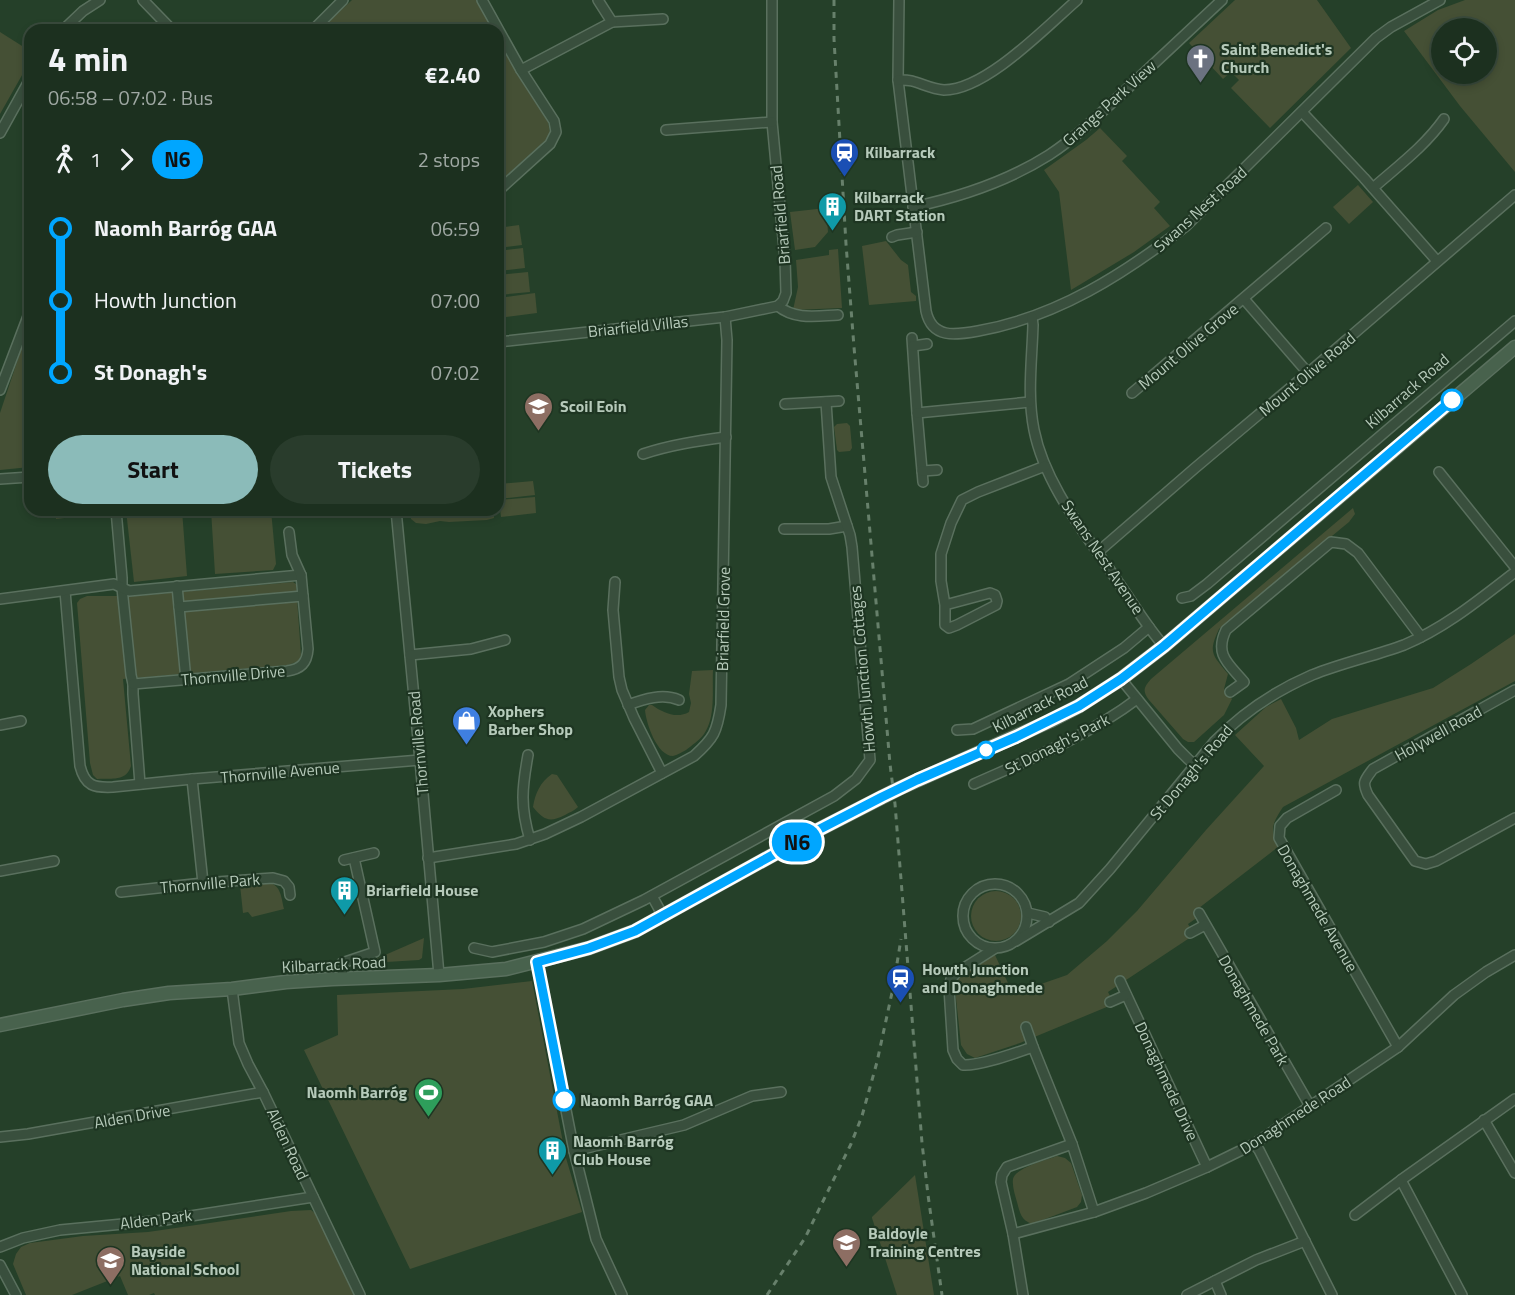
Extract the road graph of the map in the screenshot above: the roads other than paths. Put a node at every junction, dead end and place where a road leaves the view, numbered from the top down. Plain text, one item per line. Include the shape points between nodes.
1 (100, 0) edge
2 (143, 0) edge
3 (344, 0) edge
4 (482, 0) edge
5 (598, 0) edge
6 (772, 0) edge
7 (899, 0) edge
8 (1077, 0) edge
9 (1222, 0) edge
10 (1440, 0) edge
11 (663, 20) dead end
12 (612, 22) junction
13 (70, 24) edge
14 (166, 24) edge
15 (319, 24) edge
16 (495, 24) edge
17 (504, 39) edge
18 (521, 70) junction
19 (898, 80) junction
20 (24, 91) edge
21 (1302, 112) junction
22 (1444, 119) dead end
23 (772, 122) junction
24 (666, 129) dead end
25 (0, 133) edge
26 (504, 186) edge
27 (1373, 188) junction
28 (1515, 195) edge
29 (913, 207) junction
30 (1326, 228) dead end
31 (917, 232) junction
32 (892, 237) dead end
33 (1437, 261) junction
34 (1244, 299) junction
35 (778, 306) junction
36 (838, 315) dead end
37 (725, 317) junction
38 (1032, 317) junction
39 (1515, 321) edge
40 (24, 333) edge
41 (504, 341) edge
42 (927, 344) dead end
43 (1515, 347) edge
44 (1308, 373) junction
45 (0, 390) edge
46 (1132, 393) dead end
47 (839, 401) dead end
48 (826, 402) junction
49 (1030, 402) junction
50 (785, 404) dead end
51 (917, 413) junction
52 (726, 437) junction
53 (643, 454) dead end
54 (1045, 466) junction
55 (937, 470) dead end
56 (922, 471) junction
57 (1439, 472) dead end
58 (24, 477) edge
59 (0, 479) edge
60 (923, 482) dead end
61 (117, 516) edge
62 (397, 516) edge
63 (847, 526) junction
64 (784, 529) dead end
65 (289, 532) dead end
66 (1267, 533) junction
67 (1280, 548) junction
68 (1098, 552) junction
69 (1515, 567) edge
70 (1515, 572) edge
71 (301, 575) junction
72 (615, 582) dead end
73 (177, 586) junction
74 (122, 588) junction
75 (65, 591) junction
76 (303, 596) junction
77 (1182, 598) dead end
78 (0, 599) edge
79 (945, 605) junction
80 (179, 607) junction
81 (1149, 627) junction
82 (1421, 637) junction
83 (505, 640) dead end
84 (1164, 646) junction
85 (410, 655) junction
86 (1121, 679) junction
87 (186, 680) junction
88 (134, 684) junction
89 (1515, 690) edge
90 (1230, 692) dead end
91 (1137, 699) junction
92 (679, 700) dead end
93 (628, 705) junction
94 (21, 721) dead end
95 (0, 725) edge
96 (957, 730) dead end
97 (528, 755) dead end
98 (420, 760) junction
99 (1195, 765) junction
100 (662, 773) junction
101 (192, 779) junction
102 (140, 784) junction
103 (974, 784) dead end
104 (1336, 790) dead end
105 (1515, 818) edge
106 (530, 840) junction
107 (374, 853) dead end
108 (428, 858) junction
109 (54, 861) dead end
110 (0, 871) edge
111 (203, 883) junction
112 (121, 892) dead end
113 (290, 895) dead end
114 (652, 896) junction
115 (1028, 913) junction
116 (1199, 913) dead end
117 (663, 916) junction
118 (1049, 922) junction
119 (1205, 925) junction
120 (1191, 933) dead end
121 (1016, 941) junction
122 (474, 948) dead end
123 (994, 949) junction
124 (1515, 955) edge
125 (537, 962) junction
126 (439, 975) junction
127 (343, 978) junction
128 (1120, 981) dead end
129 (232, 988) junction
130 (1126, 995) junction
131 (1110, 1002) dead end
132 (0, 1025) edge
133 (1026, 1027) dead end
134 (1033, 1047) junction
135 (1398, 1047) junction
136 (263, 1092) junction
137 (781, 1092) dead end
138 (1515, 1099) edge
139 (1310, 1106) junction
140 (1484, 1120) junction
141 (0, 1137) edge
142 (1072, 1144) junction
143 (1254, 1144) junction
144 (574, 1151) junction
145 (1207, 1167) junction
146 (1515, 1173) edge
147 (1401, 1180) junction
148 (313, 1197) junction
149 (1094, 1212) junction
150 (1355, 1215) dead end
151 (1013, 1234) junction
152 (1305, 1241) junction
153 (0, 1247) edge
154 (0, 1265) edge
155 (1215, 1281) junction
156 (16, 1295) edge
157 (360, 1295) edge
158 (622, 1295) edge
159 (1023, 1295) edge
160 (1187, 1295) edge
161 (1221, 1295) edge
162 (1332, 1295) edge
163 (1462, 1295) edge

1 - 13 street
2 - 14 street
3 - 15 street
4 - 16 street
5 - 12 street
6 - 23 street, Briarfield Road
7 - 19 street, Swans Nest Road
8 - 19 street via 1030,42 973,82 945,90
9 - 29 street, Grange Park View via 1086,127 1049,155 989,184
10 - 21 street, Swans Nest Road via 1376,38
11 - 12 street
12 - 18 street
17 - 18 street
18 - 26 street via 554,121 556,132 550,144
19 - 29 street, Swans Nest Road
20 - 25 street
21 - 27 street
21 - 38 street, Swans Nest Road via 1186,226 1152,253 1076,299
22 - 27 street via 1418,149
23 - 24 street
23 - 35 street, Briarfield Road via 786,293
27 - 33 street
28 - 33 street, Mount Olive Road
29 - 31 street, Swans Nest Road
30 - 34 street, Mount Olive Grove
31 - 32 street
31 - 38 street, Swans Nest Road via 926,311 932,327 947,334 970,332
33 - 44 street, Mount Olive Road
34 - 44 street, Mount Olive Grove
34 - 46 street, Mount Olive Grove
35 - 36 street via 793,315
35 - 37 street, Briarfield Villas
37 - 41 street, Briarfield Villas
37 - 52 street, Briarfield Grove
38 - 49 street, Swans Nest Avenue
39 - 66 street, Kilbarrack Road
40 - 45 street
42 - 51 street via 913,342
43 - 67 main road, Kilbarrack Road
44 - 68 street, Mount Olive Road
47 - 48 street
48 - 50 street
48 - 63 street via 831,477
49 - 51 street
49 - 54 street, Swans Nest Avenue
51 - 56 street
52 - 53 street
52 - 100 street, Briarfield Grove via 721,705 717,728 694,756
54 - 68 street, Swans Nest Avenue
54 - 79 street via 962,500 941,554 940,581
55 - 56 street
56 - 60 street
57 - 69 street
58 - 59 street
61 - 74 street
62 - 85 street, Thornville Road
63 - 64 street
63 - 114 street, Howth Junction Cottages via 870,760 856,779 834,796
65 - 71 street, Thornville Drive via 292,555
66 - 67 street
66 - 77 street, Kilbarrack Road via 1207,584
67 - 84 main road, Kilbarrack Road
68 - 81 street, Swans Nest Avenue
70 - 82 street, St Donagh's Road via 1464,612
71 - 73 street
71 - 76 street, Thornville Drive
72 - 93 street via 613,609 619,677
73 - 74 street via 129,591
73 - 80 street
74 - 75 street via 114,584
74 - 88 street
75 - 78 street
75 - 102 street, Thornville Avenue via 83,776 101,788
76 - 80 street
76 - 87 street, Thornville Drive via 308,649 303,665 296,670
79 - 79 street via 945,625 949,628 997,601 990,592
80 - 87 street
81 - 84 street, Swans Nest Avenue
81 - 96 street, Kilbarrack Road via 1069,684 973,729
82 - 90 street via 1358,553 1346,544 1331,542 1226,630 1222,655 1244,682
82 - 99 street, St Donagh's Road via 1312,675 1269,697 1232,723
83 - 85 street via 471,650
84 - 86 main road, Kilbarrack Road
85 - 98 street, Thornville Road
86 - 91 street
86 - 117 main road, Kilbarrack Road via 1050,721 917,780 818,830
87 - 88 street, Thornville Drive
88 - 102 street
89 - 105 street, Holywell Road via 1373,769 1364,785 1415,861 1426,864
91 - 99 street
91 - 103 street, St Donagh's Park via 1056,747
92 - 93 street via 665,696
93 - 100 street
94 - 95 street
97 - 106 street via 522,790
98 - 101 street, Thornville Avenue
98 - 108 street, Thornville Road
99 - 118 street, St Donagh's Road via 1079,903
100 - 106 street, Briarfield Grove via 582,817
101 - 102 street, Thornville Avenue
101 - 111 street
104 - 135 street, Donaghmede Avenue via 1287,818 1280,826 1279,838
106 - 108 street, Briarfield Grove
107 - 127 street via 349,859 375,952 342,963
108 - 126 street, Thornville Road
109 - 110 street
111 - 112 street, Thornville Park
111 - 113 street, Thornville Park via 273,878 285,881
114 - 117 street
114 - 122 street via 583,929 544,942 492,951
115 - 118 street via 1045,917
115 - 121 street via 1023,934
115 - 123 street via 1026,903 1011,887 990,884 972,894 963,913 967,933 984,947
116 - 119 street, Donaghmede Park
117 - 125 main road, Kilbarrack Road via 589,948
118 - 121 street, St Donagh's Road
119 - 120 street
119 - 139 street, Donaghmede Park
121 - 123 street, St Donagh's Road
123 - 134 street, St Donagh's Road via 951,979 953,1050 966,1066
124 - 135 street, Donaghmede Road via 1454,995
125 - 126 main road, Kilbarrack Road
125 - 144 street
126 - 127 main road, Kilbarrack Road
127 - 129 main road, Kilbarrack Road
128 - 130 street, Donaghmede Drive
129 - 132 main road, Kilbarrack Road via 123,1000
129 - 136 street, Alden Road via 239,1043
130 - 131 street
130 - 145 street, Donaghmede Drive
133 - 134 street
134 - 142 street
135 - 139 street, Donaghmede Road
136 - 141 street, Alden Drive
136 - 148 street, Alden Road
137 - 144 street via 752,1096 684,1125
138 - 140 street
139 - 143 street, Donaghmede Road
140 - 146 street
140 - 147 street
142 - 149 street
142 - 151 street via 1007,1167 1002,1182
143 - 145 street, Donaghmede Road
143 - 152 street
144 - 158 street via 596,1239
145 - 149 street, Donaghmede Road
147 - 150 street
147 - 163 street
148 - 153 street, Alden Park via 165,1220 60,1230
148 - 157 street, Alden Road
149 - 151 street, Donaghmede Road
151 - 159 street
152 - 155 street
152 - 162 street
154 - 156 street
155 - 160 street
155 - 161 street

